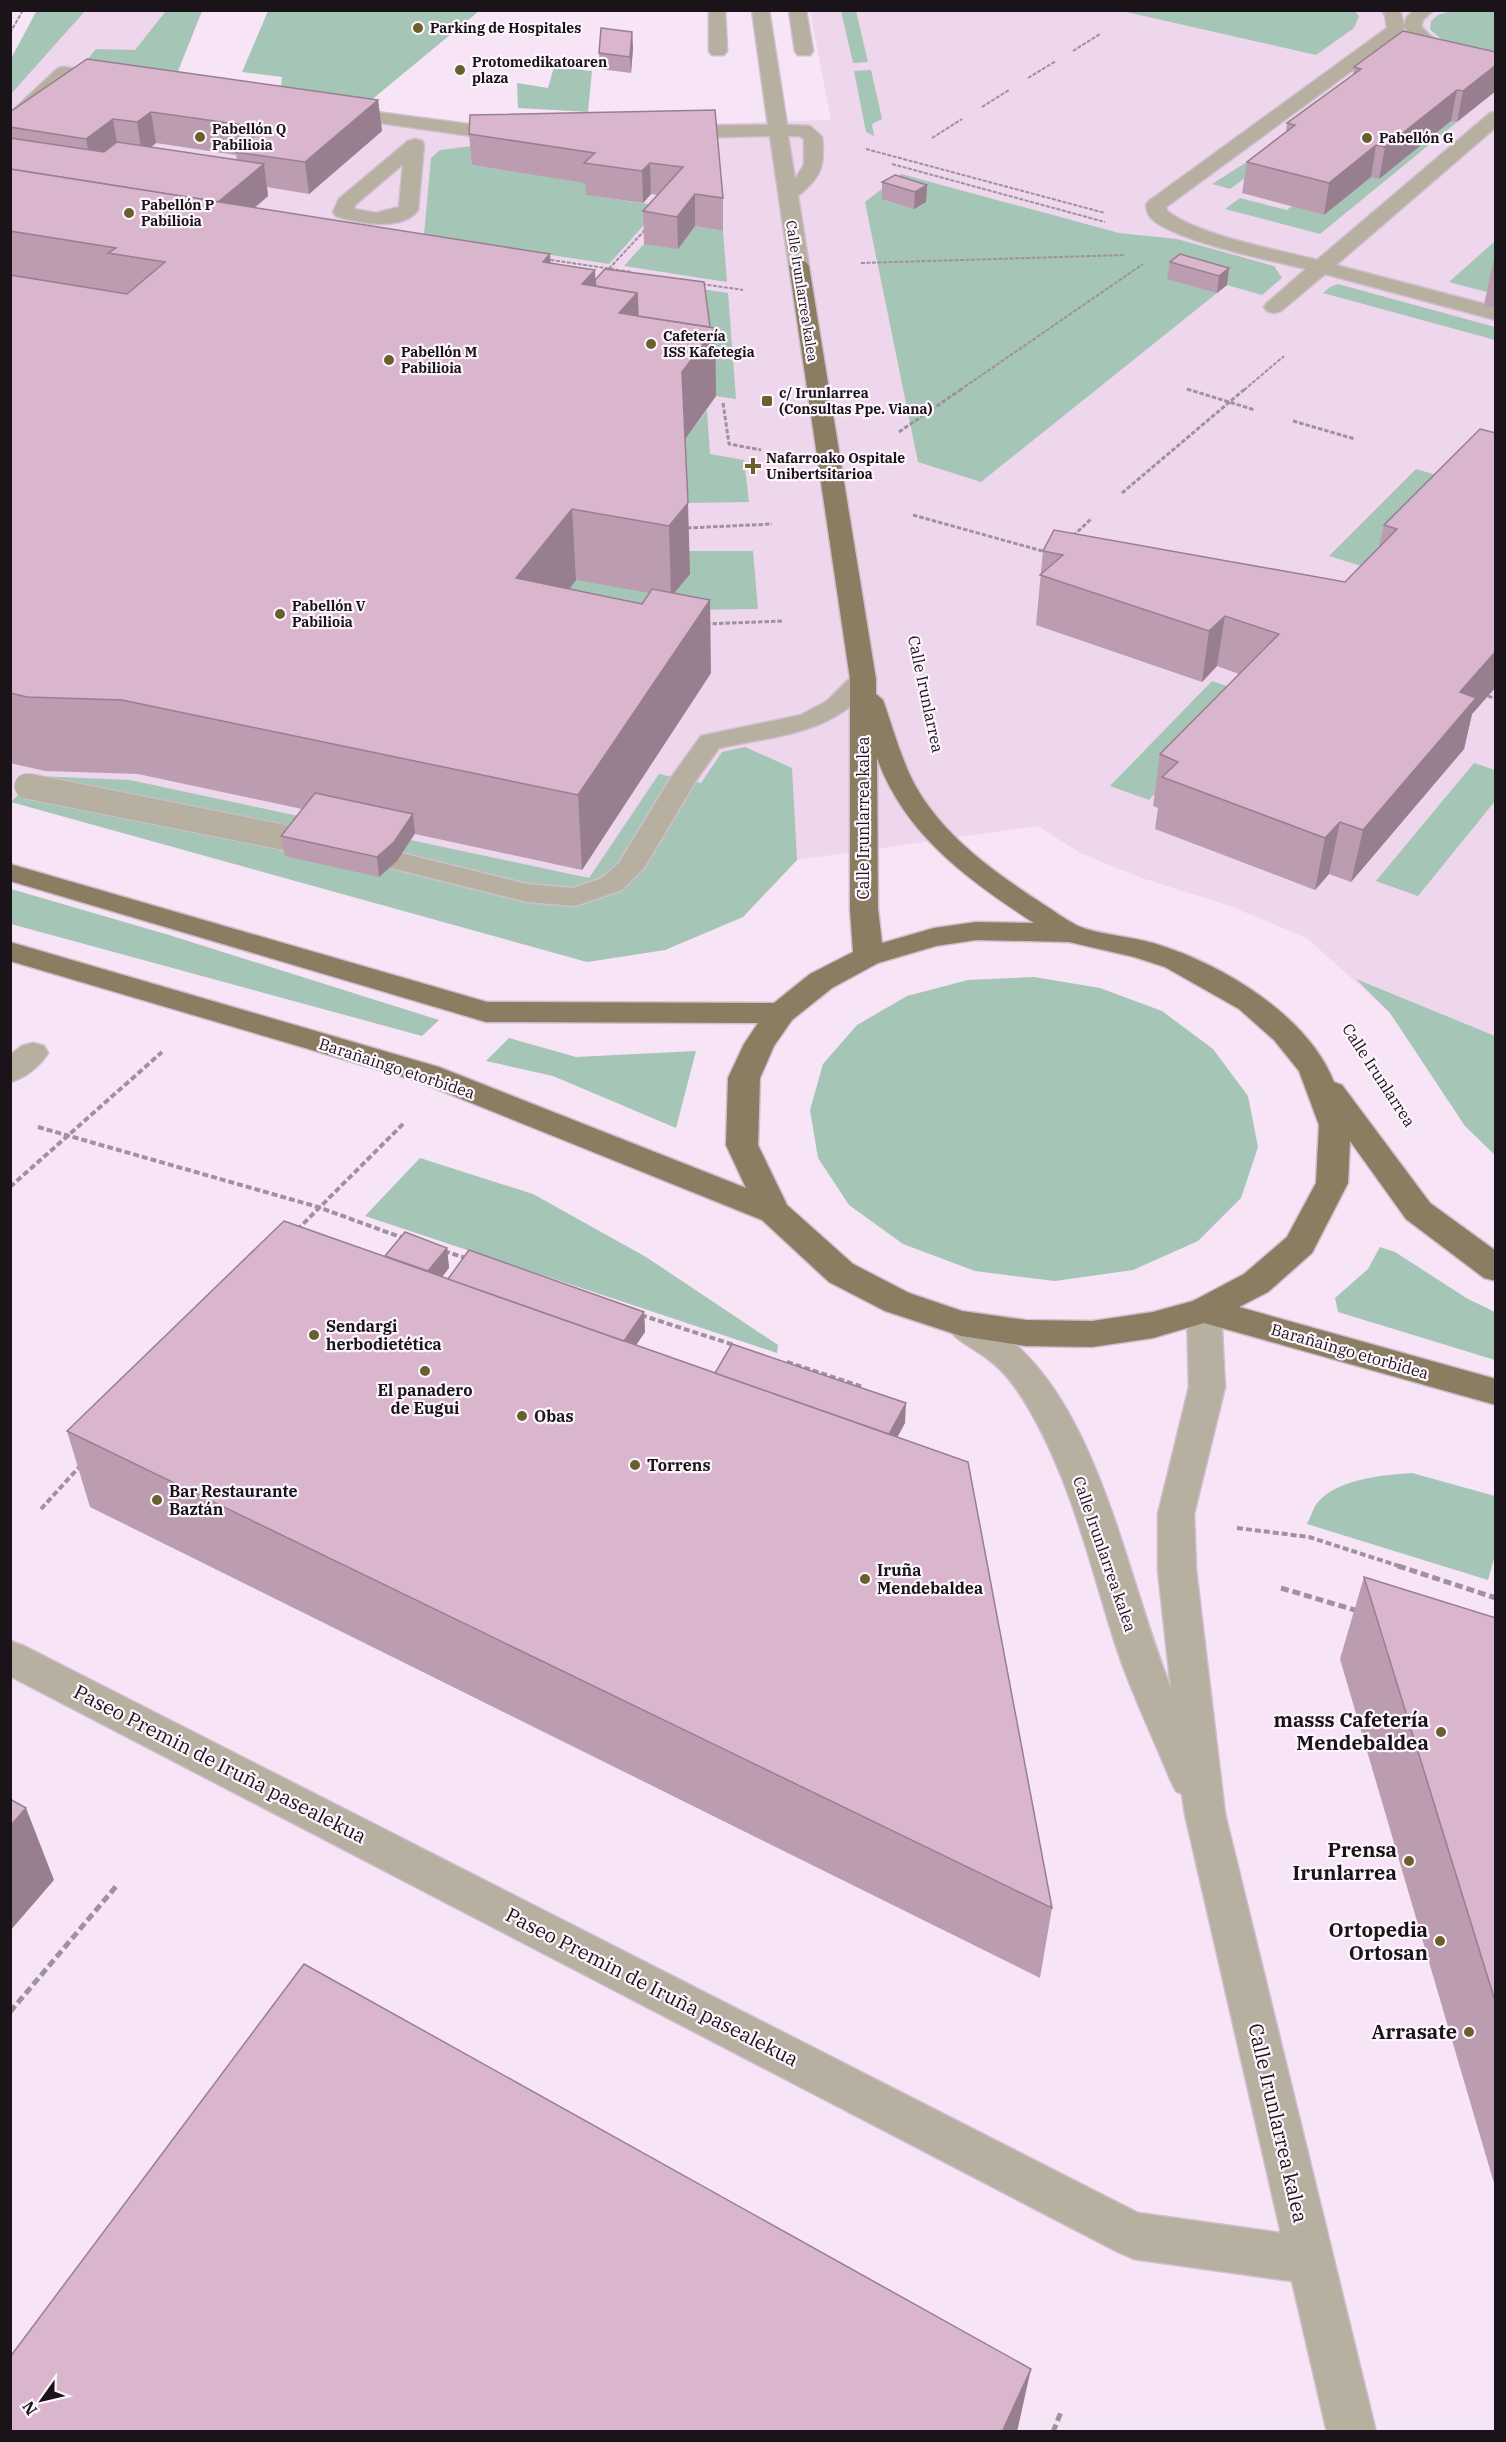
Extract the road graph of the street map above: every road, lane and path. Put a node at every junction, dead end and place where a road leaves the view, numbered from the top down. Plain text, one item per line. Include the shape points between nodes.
1 (23, 10) edge
2 (717, 10) edge
3 (760, 10) edge
4 (797, 10) edge
5 (1389, 10) edge
6 (1420, 14) edge
7 (10, 33) edge
8 (1100, 34) dead end
9 (1401, 41) junction
10 (1431, 44) junction
11 (718, 51) dead end
12 (804, 51) dead end
13 (1073, 51) dead end
14 (1451, 52) junction
15 (1496, 60) edge
16 (1056, 61) dead end
17 (1028, 78) dead end
18 (130, 81) edge
19 (1009, 90) dead end
20 (982, 107) dead end
21 (316, 109) edge
22 (1496, 117) edge
23 (962, 119) dead end
24 (10, 123) edge
25 (778, 129) junction
26 (657, 132) edge
27 (505, 136) junction
28 (528, 136) edge
29 (932, 138) dead end
30 (415, 146) junction
31 (857, 146) dead end
32 (892, 164) dead end
33 (788, 195) junction
34 (1106, 214) dead end
35 (1110, 224) dead end
36 (1133, 255) dead end
37 (1151, 258) dead end
38 (542, 259) edge
39 (861, 263) dead end
40 (799, 266) joint
41 (1322, 267) junction
42 (642, 274) edge
43 (698, 283) edge
44 (743, 290) dead end
45 (1274, 307) dead end
46 (1496, 314) edge
47 (1289, 351) dead end
48 (1186, 389) dead end
49 (723, 402) dead end
50 (1229, 402) junction
51 (1255, 410) dead end
52 (1293, 421) dead end
53 (899, 432) dead end
54 (1354, 439) dead end
55 (761, 450) dead end
56 (1122, 493) dead end
57 (913, 514) dead end
58 (1092, 518) dead end
59 (772, 524) dead end
60 (687, 528) edge
61 (1067, 541) edge
62 (1052, 554) edge
63 (784, 621) dead end
64 (702, 624) dead end
65 (862, 679) junction
66 (1488, 696) edge
67 (1496, 699) edge
68 (19, 784) edge
69 (297, 840) edge
70 (397, 861) edge
71 (10, 872) edge
72 (1069, 933) junction
73 (10, 951) edge
74 (868, 956) junction
75 (781, 1013) junction
76 (170, 1045) dead end
77 (1313, 1068) junction
78 (405, 1122) dead end
79 (38, 1126) dead end
80 (68, 1134) junction
81 (10, 1187) edge
82 (318, 1207) junction
83 (774, 1212) junction
84 (294, 1233) edge
85 (411, 1240) edge
86 (434, 1248) edge
87 (479, 1262) edge
88 (1496, 1269) edge
89 (1204, 1310) junction
90 (637, 1314) edge
91 (961, 1323) junction
92 (739, 1347) edge
93 (784, 1361) edge
94 (863, 1387) edge
95 (1496, 1392) edge
96 (88, 1457) edge
97 (40, 1509) dead end
98 (1255, 1531) dead end
99 (1281, 1588) dead end
100 (1496, 1599) edge
101 (1360, 1611) dead end
102 (10, 1657) edge
103 (1204, 1814) junction
104 (118, 1884) dead end
105 (10, 2012) edge
106 (1311, 2260) junction
107 (1062, 2412) dead end
108 (1053, 2432) edge
109 (1352, 2432) edge

1 - 7 path
2 - 11 street
3 - 25 street, Calle Irunlarrea kalea
4 - 12 street
5 - 9 street
6 - 9 street
6 - 10 street via 1412,26 1417,35
8 - 13 path
9 - 10 street
9 - 14 street
9 - 41 street via 1369,50 1156,205 1158,214 1166,221 1189,231
10 - 14 street
14 - 15 street
16 - 17 path
18 - 24 street via 64,72
19 - 20 path
21 - 27 street
22 - 41 street
23 - 29 path
25 - 26 street
25 - 33 street, Calle Irunlarrea kalea
25 - 33 street via 803,130 813,137 816,158 810,176
27 - 28 street
27 - 30 street via 431,138
30 - 30 street via 346,203 338,221 406,220
31 - 34 path
32 - 35 path
33 - 40 street, Calle Irunlarrea kalea
36 - 39 path
37 - 53 path
38 - 42 path
40 - 65 main road, Calle Irunlarrea kalea
41 - 45 street
41 - 46 street
43 - 44 path
47 - 50 path
48 - 50 path
49 - 55 path via 729,444
50 - 51 path
50 - 56 path
52 - 54 path
57 - 62 path
58 - 61 path
59 - 60 path
63 - 64 path
65 - 70 street via 836,707 809,721 710,742 630,868 612,884 575,897 527,893
65 - 72 main road, Calle Irunlarrea kalea via 901,783 931,828 1017,900
65 - 74 main road, Calle Irunlarrea kalea
66 - 67 path
68 - 69 street, bridge
71 - 75 main road via 486,1012
72 - 74 main road via 976,931 934,937
72 - 77 main road via 1175,960 1250,1002 1285,1033
73 - 83 main road, Barañaingo etorbidea via 428,1074
74 - 75 main road via 821,981
75 - 83 main road via 759,1044 744,1078 742,1145
76 - 80 path
77 - 88 main road via 1418,1211
77 - 89 main road via 1335,1125 1332,1184 1300,1245 1256,1283
78 - 82 path
79 - 80 path
80 - 81 path
80 - 82 path
82 - 84 path
82 - 85 path
83 - 91 main road via 841,1273 897,1302
86 - 87 path
89 - 91 main road via 1153,1325 1092,1334 1026,1333
89 - 95 main road, Barañaingo etorbidea
89 - 103 street, Calle Irunlarrea kalea via 1207,1387 1176,1514 1177,1570
90 - 92 path
91 - 103 street, Calle Irunlarrea kalea via 1015,1362 1050,1412 1087,1495 1138,1653
93 - 94 path
96 - 97 path
98 - 100 path via 1309,1537
99 - 101 path
102 - 106 street, Paseo Premin de Iruña pasealekua via 1134,2236
103 - 106 street, Calle Irunlarrea kalea
104 - 105 path
106 - 109 street, Calle Irunlarrea kalea
107 - 108 path

